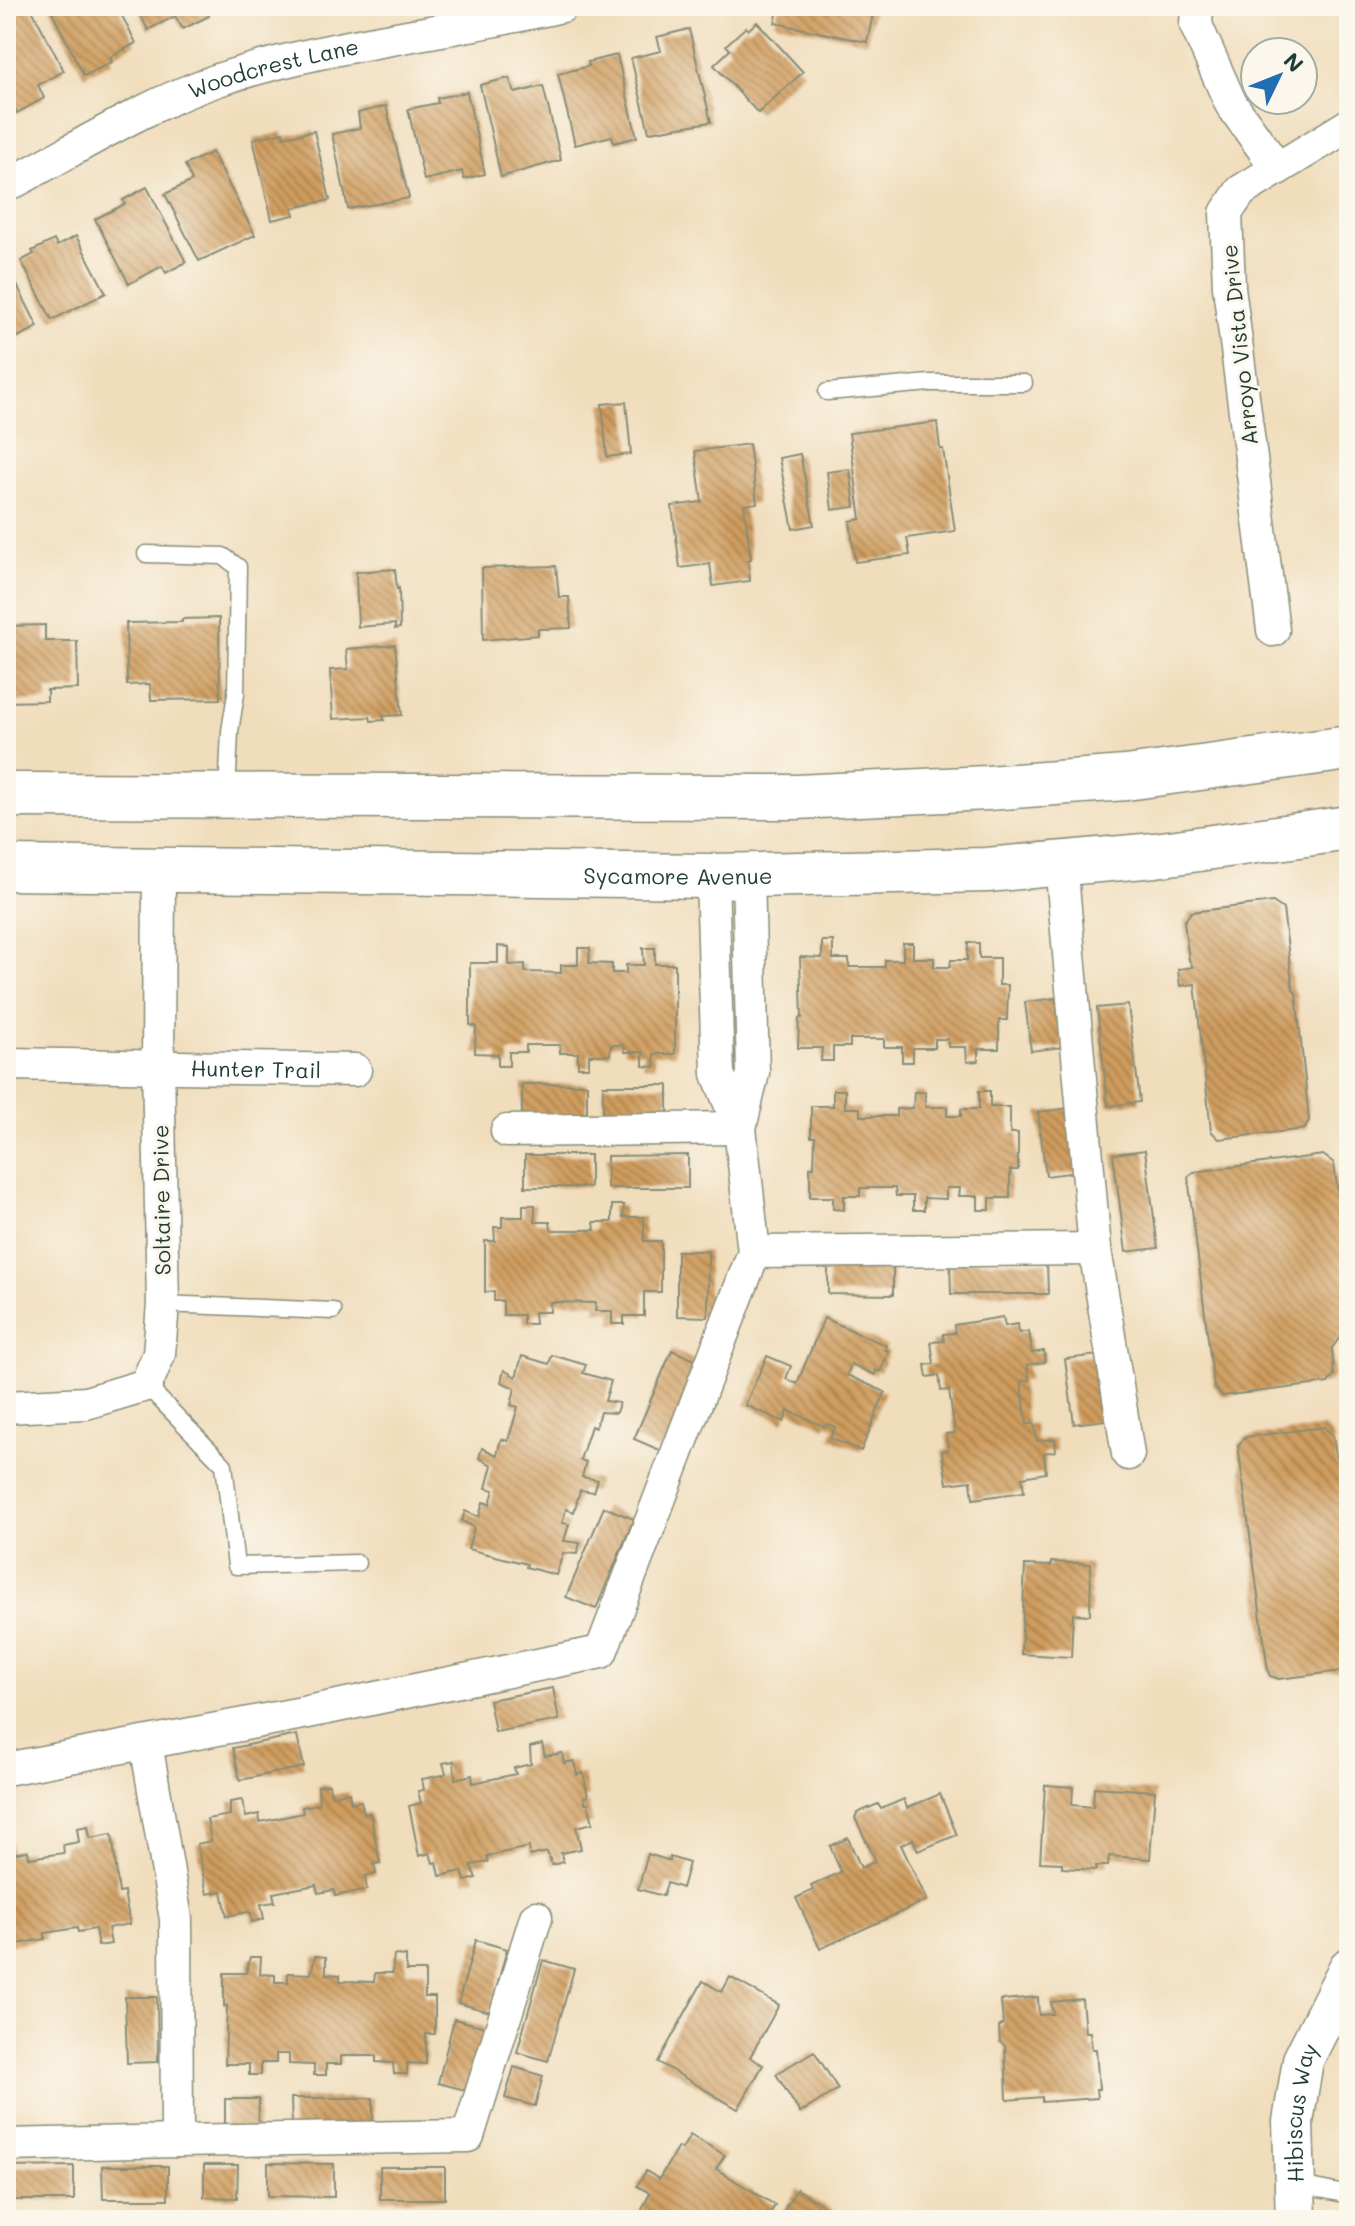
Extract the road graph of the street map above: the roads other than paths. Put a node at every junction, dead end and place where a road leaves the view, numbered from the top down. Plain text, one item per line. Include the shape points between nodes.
1 (562, 6) edge
2 (1197, 6) edge
3 (1349, 125) edge
4 (1277, 168) junction
5 (6, 186) edge
6 (1024, 383) dead end
7 (827, 392) dead end
8 (146, 554) dead end
9 (1273, 630) dead end
10 (1349, 748) edge
11 (6, 795) edge
12 (227, 796) junction
13 (1349, 828) edge
14 (1061, 863) junction
15 (6, 868) edge
16 (159, 870) junction
17 (730, 876) junction
18 (6, 1064) edge
19 (158, 1065) junction
20 (355, 1070) dead end
21 (740, 1128) junction
22 (507, 1131) dead end
23 (1095, 1249) junction
24 (754, 1252) junction
25 (163, 1304) junction
26 (333, 1311) dead end
27 (146, 1385) junction
28 (6, 1407) edge
29 (1128, 1454) dead end
30 (357, 1563) dead end
31 (146, 1743) junction
32 (6, 1769) edge
33 (536, 1917) dead end
34 (1349, 1968) edge
35 (177, 2141) junction
36 (6, 2145) edge
37 (1349, 2195) edge
38 (1295, 2202) edge

1 - 5 street, Woodcrest Lane via 323,52 218,80 171,99
2 - 4 street via 1196,25 1231,104
3 - 4 street, Arroyo Vista Drive
4 - 9 street, Arroyo Vista Drive via 1241,191 1226,213 1229,287
6 - 7 lane via 930,383
8 - 12 lane via 223,556 238,567 236,694
10 - 12 main road via 1126,778 812,796
11 - 12 main road
13 - 14 main road, Sycamore Avenue
14 - 17 main road, Sycamore Avenue via 987,870
14 - 23 street
15 - 16 main road, Sycamore Avenue
16 - 17 main road, Sycamore Avenue
16 - 19 street, Soltaire Drive
17 - 21 street via 718,1074
18 - 19 street, Hunter Trail
19 - 20 street, Hunter Trail
19 - 25 street, Soltaire Drive
21 - 22 street
21 - 24 street
23 - 24 street
23 - 29 street
24 - 31 street via 601,1652
25 - 26 lane
25 - 27 street, Soltaire Drive via 159,1354
27 - 28 street via 86,1403
27 - 30 lane via 224,1465 236,1566
31 - 32 street
31 - 35 street via 176,1919
33 - 35 street via 468,2136
34 - 38 street, Hibiscus Way via 1303,2060 1293,2122
35 - 36 street
37 - 38 lane

